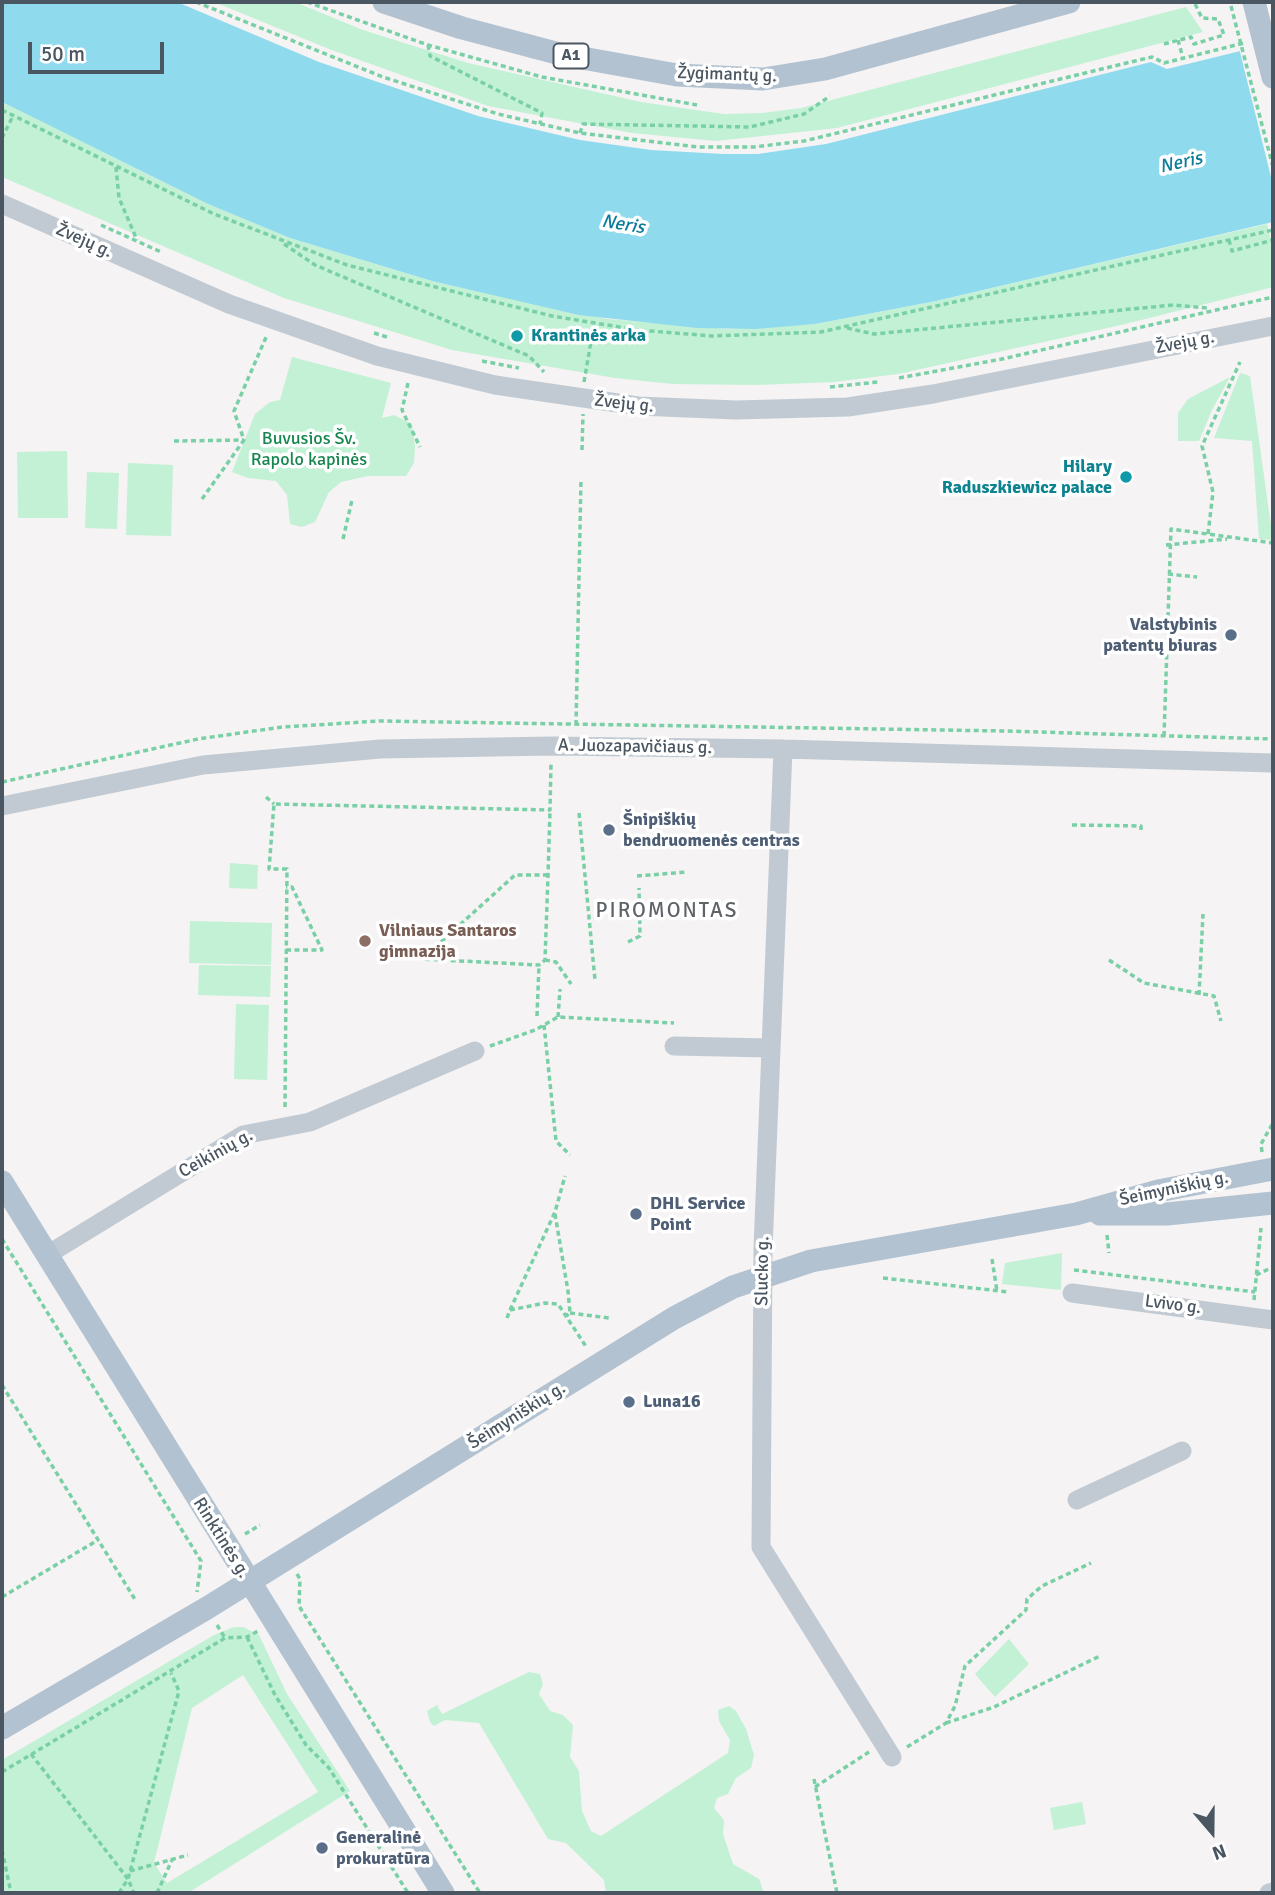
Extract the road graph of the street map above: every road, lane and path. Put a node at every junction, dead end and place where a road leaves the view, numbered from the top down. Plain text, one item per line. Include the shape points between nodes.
1 (384, 2) edge
2 (1069, 2) edge
3 (1194, 2) edge
4 (1243, 4) edge
5 (1178, 40) junction
6 (1164, 44) dead end
7 (428, 45) dead end
8 (1183, 58) dead end
9 (1273, 77) edge
10 (830, 96) dead end
11 (2, 110) edge
12 (13, 116) junction
13 (540, 124) dead end
14 (580, 133) dead end
15 (2, 138) edge
16 (116, 167) junction
17 (1273, 167) edge
18 (2, 204) edge
19 (100, 225) dead end
20 (1273, 230) edge
21 (277, 239) junction
22 (137, 240) junction
23 (1229, 240) junction
24 (1273, 240) edge
25 (173, 257) dead end
26 (1273, 297) edge
27 (1214, 309) junction
28 (274, 321) junction
29 (594, 324) junction
30 (1273, 326) edge
31 (844, 327) junction
32 (369, 332) dead end
33 (395, 340) dead end
34 (476, 360) dead end
35 (1240, 362) dead end
36 (412, 366) junction
37 (544, 372) junction
38 (557, 374) dead end
39 (597, 380) dead end
40 (829, 387) dead end
41 (583, 400) junction
42 (244, 440) junction
43 (174, 441) dead end
44 (420, 447) dead end
45 (582, 450) dead end
46 (581, 479) dead end
47 (202, 499) dead end
48 (352, 500) dead end
49 (1208, 534) junction
50 (1233, 538) junction
51 (343, 539) dead end
52 (1273, 543) edge
53 (1168, 545) junction
54 (1168, 574) junction
55 (1197, 577) dead end
56 (576, 746) junction
57 (783, 749) junction
58 (1163, 759) junction
59 (1273, 763) edge
60 (551, 769) dead end
61 (266, 797) dead end
62 (274, 804) junction
63 (2, 806) edge
64 (550, 810) junction
65 (579, 813) dead end
66 (1072, 825) dead end
67 (1141, 833) dead end
68 (687, 872) dead end
69 (548, 875) junction
70 (638, 876) dead end
71 (286, 887) junction
72 (639, 888) dead end
73 (1203, 914) dead end
74 (628, 942) dead end
75 (286, 950) junction
76 (545, 960) junction
77 (1109, 960) dead end
78 (539, 965) junction
79 (595, 980) dead end
80 (571, 984) dead end
81 (560, 989) dead end
82 (1199, 995) junction
83 (537, 1016) dead end
84 (558, 1017) junction
85 (1221, 1021) dead end
86 (674, 1023) dead end
87 (544, 1025) junction
88 (674, 1046) dead end
89 (769, 1048) junction
90 (475, 1051) joint
91 (285, 1107) dead end
92 (1273, 1123) edge
93 (1261, 1144) dead end
94 (570, 1155) dead end
95 (1273, 1169) edge
96 (565, 1176) dead end
97 (2, 1182) edge
98 (1273, 1203) edge
99 (555, 1212) junction
100 (1076, 1214) junction
101 (1261, 1228) dead end
102 (1107, 1236) dead end
103 (2, 1239) edge
104 (1109, 1253) dead end
105 (47, 1255) junction
106 (992, 1259) dead end
107 (1273, 1267) edge
108 (1074, 1269) dead end
109 (1256, 1275) junction
110 (762, 1277) junction
111 (883, 1278) dead end
112 (997, 1291) junction
113 (1009, 1292) dead end
114 (1255, 1292) junction
115 (1072, 1293) dead end
116 (510, 1310) junction
117 (568, 1315) junction
118 (1252, 1316) junction
119 (507, 1318) dead end
120 (609, 1318) dead end
121 (1273, 1320) edge
122 (588, 1350) dead end
123 (2, 1388) edge
124 (1182, 1451) dead end
125 (1077, 1500) dead end
126 (98, 1540) junction
127 (201, 1561) dead end
128 (1091, 1563) dead end
129 (298, 1576) dead end
130 (248, 1582) junction
131 (2, 1597) edge
132 (136, 1601) dead end
133 (1100, 1656) dead end
134 (171, 1673) junction
135 (946, 1723) junction
136 (2, 1728) edge
137 (888, 1750) junction
138 (32, 1754) junction
139 (2, 1772) edge
140 (814, 1779) dead end
141 (815, 1787) junction
142 (2, 1850) edge
143 (188, 1855) dead end
144 (173, 1860) junction
145 (130, 1871) junction
146 (128, 1879) junction
147 (11, 1893) edge
148 (119, 1893) edge
149 (134, 1893) edge
150 (157, 1893) edge
151 (408, 1893) edge
152 (443, 1893) edge
153 (480, 1893) edge
154 (837, 1893) edge

1 - 2 main road, Žygimantų g. / A1 via 462,28 583,59 677,75 763,79 825,69
3 - 5 path via 1202,18 1218,19 1224,36 1194,44 1191,37
4 - 9 main road, bridge
4 - 17 path, bridge
5 - 6 path
5 - 8 path
7 - 13 path via 430,56 542,113
10 - 14 path via 804,114 750,127 583,124
11 - 12 path
12 - 15 path
12 - 16 path
16 - 21 path
16 - 22 path via 119,198
18 - 28 street, Žvejų g.
19 - 22 path
20 - 23 path
21 - 29 path via 346,265
21 - 37 path via 316,265 529,356
22 - 25 path
23 - 24 path via 1232,251
23 - 31 path
26 - 27 path
27 - 31 path via 1172,305 874,334
27 - 40 path via 1003,359
28 - 36 street, Žvejų g.
28 - 42 path via 234,411
29 - 31 path via 712,336
29 - 39 path via 584,379
30 - 41 street, Žvejų g. via 848,407 681,410
32 - 33 path
34 - 37 path
35 - 49 path via 1202,446 1213,492
36 - 41 street, Žvejų g.
36 - 44 path via 402,410
37 - 38 path
41 - 45 path
42 - 43 path
42 - 47 path
46 - 56 path
48 - 51 path
49 - 50 path
49 - 53 path via 1171,528
50 - 52 path
50 - 53 path
53 - 54 path
54 - 55 path
54 - 58 path
56 - 57 street, A. Juozapavičiaus g.
56 - 63 street, A. Juozapavičiaus g. via 380,748 286,755 203,765
57 - 58 street, A. Juozapavičiaus g.
57 - 89 street, Slucko g.
58 - 59 street, A. Juozapavičiaus g.
60 - 64 path
61 - 62 path
62 - 64 path
62 - 71 path via 269,869 287,869
64 - 69 path
65 - 79 path
66 - 67 path via 1141,826
68 - 70 path
69 - 76 path
69 - 78 path via 515,875 422,958
71 - 75 path
71 - 75 path via 292,887 322,950
72 - 74 path via 640,936
73 - 82 path
75 - 91 path
76 - 78 path
76 - 80 path via 556,962
77 - 82 path via 1144,983
78 - 83 path
81 - 84 path
82 - 85 path via 1214,996
84 - 86 path
84 - 87 path
87 - 90 path
87 - 94 path via 556,1141
88 - 89 street
89 - 110 street, Slucko g.
90 - 105 street, Ceikinių g. via 310,1122 243,1135
92 - 93 path
95 - 100 main road, Šeimyniškių g. via 1158,1191
96 - 99 path
97 - 105 main road, Rinktinės g.
98 - 100 main road, Šeimyniškių g. via 1167,1214
99 - 116 path
99 - 117 path
100 - 110 main road, Šeimyniškių g. via 811,1261
101 - 109 path
102 - 104 path
103 - 127 path
105 - 130 main road, Rinktinės g.
106 - 112 path
107 - 109 path
108 - 114 path
109 - 114 path
110 - 130 main road, Šeimyniškių g. via 674,1318
110 - 137 street, Slucko g. via 761,1547
111 - 112 path
112 - 113 path
114 - 118 path
115 - 118 street, Lvivo g.
116 - 117 path via 558,1304
116 - 119 path
117 - 120 path
117 - 122 path
118 - 121 street, Lvivo g.
123 - 126 path
124 - 125 street
126 - 131 path
126 - 132 path
128 - 135 path via 1042,1586 1027,1599 1026,1610 965,1666
129 - 153 path via 299,1606
130 - 136 main road, Šeimyniškių g.
130 - 152 main road, Rinktinės g.
133 - 135 path via 994,1707
134 - 138 path
134 - 145 path via 179,1690
134 - 151 path via 225,1639 247,1637 306,1745 330,1768
135 - 137 path
137 - 141 path
138 - 139 path
138 - 146 path
140 - 141 path
141 - 154 path
142 - 147 path
143 - 144 path
144 - 145 path
144 - 150 path
145 - 146 path
146 - 148 path
146 - 149 path

